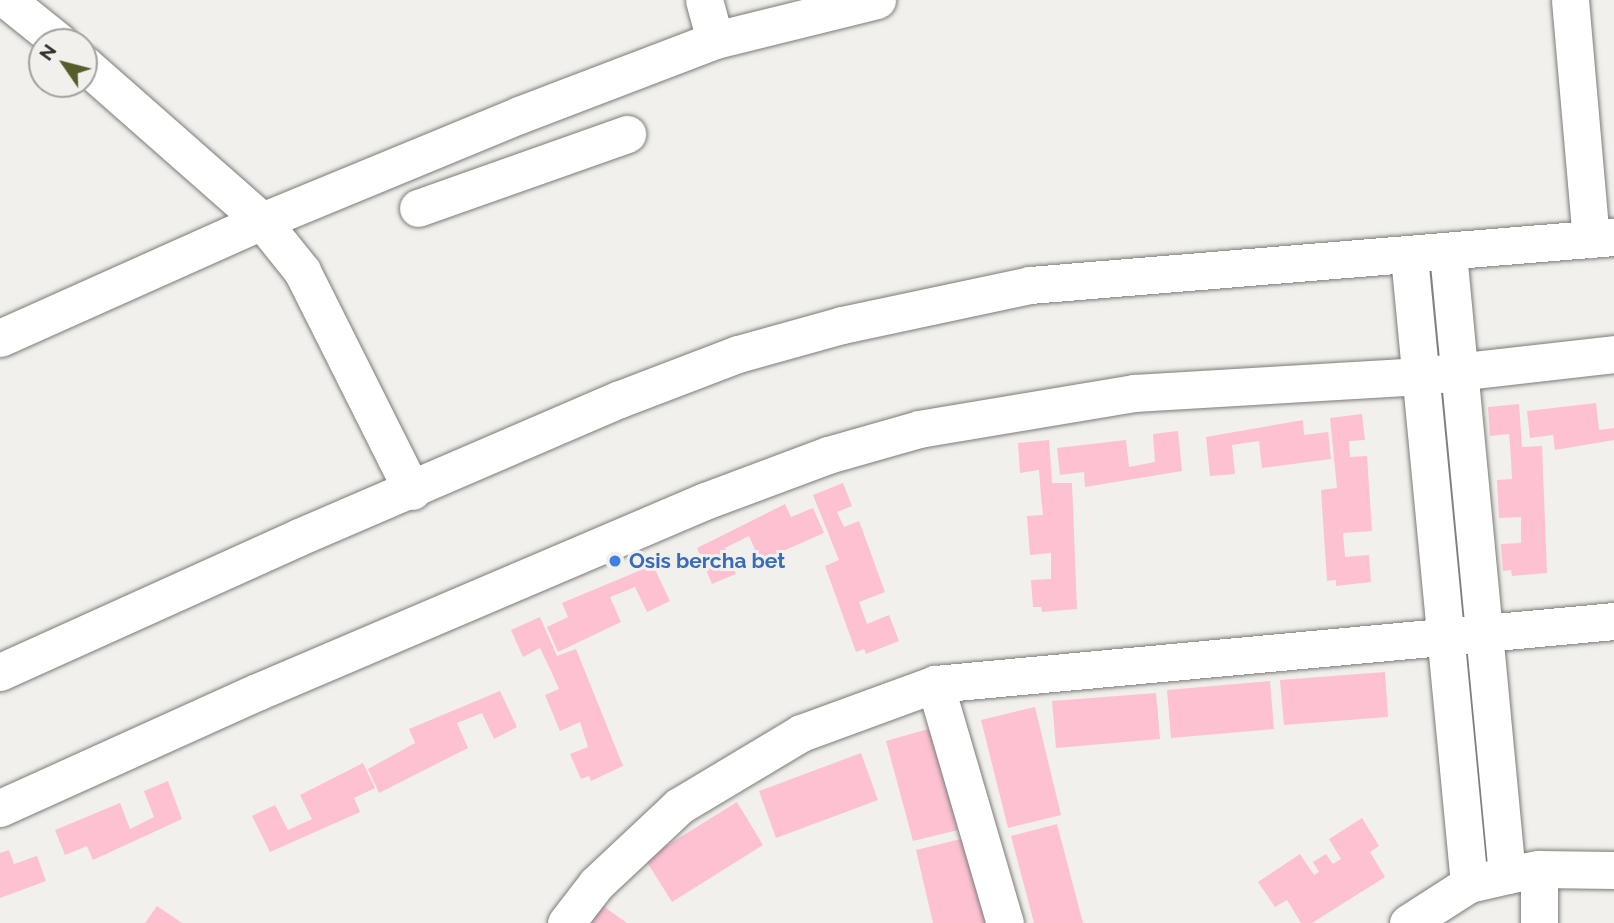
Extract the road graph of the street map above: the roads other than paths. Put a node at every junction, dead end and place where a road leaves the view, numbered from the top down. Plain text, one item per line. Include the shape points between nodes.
1 (7, 0) edge
2 (704, 0) edge
3 (877, 0) edge
4 (1570, 0) edge
5 (45, 22) edge
6 (715, 40) junction
7 (98, 76) edge
8 (519, 115) junction
9 (627, 134) dead end
10 (544, 165) junction
11 (418, 208) dead end
12 (262, 221) junction
13 (1602, 238) edge
14 (1448, 253) junction
15 (1409, 256) junction
16 (0, 338) edge
17 (1614, 354) edge
18 (1461, 371) junction
19 (1421, 376) junction
20 (412, 491) junction
21 (1614, 621) edge
22 (1485, 632) junction
23 (1446, 636) junction
24 (0, 672) edge
25 (935, 684) junction
26 (0, 808) edge
27 (1614, 870) edge
28 (1523, 872) junction
29 (1469, 884) junction
30 (566, 923) edge
31 (1005, 923) edge
32 (1408, 923) edge
33 (1539, 923) edge

1 - 5 street
2 - 6 street
3 - 6 street
4 - 13 street
6 - 8 street
7 - 12 street
8 - 10 street
8 - 12 street
9 - 10 street
10 - 11 street
12 - 16 street
12 - 20 street via 302,271
13 - 14 street
14 - 15 street
14 - 18 street
15 - 19 street
15 - 20 street via 1030,285 842,325 738,354
17 - 18 street
18 - 19 street
18 - 22 street
19 - 23 street
19 - 26 street via 1134,393 919,429 828,455 705,501 257,692
20 - 24 street
21 - 22 street
22 - 23 street
22 - 28 street
23 - 25 street
23 - 29 street
25 - 30 street via 801,733 679,806 596,884
25 - 31 street
27 - 28 street
28 - 29 street
28 - 33 street
29 - 32 street

